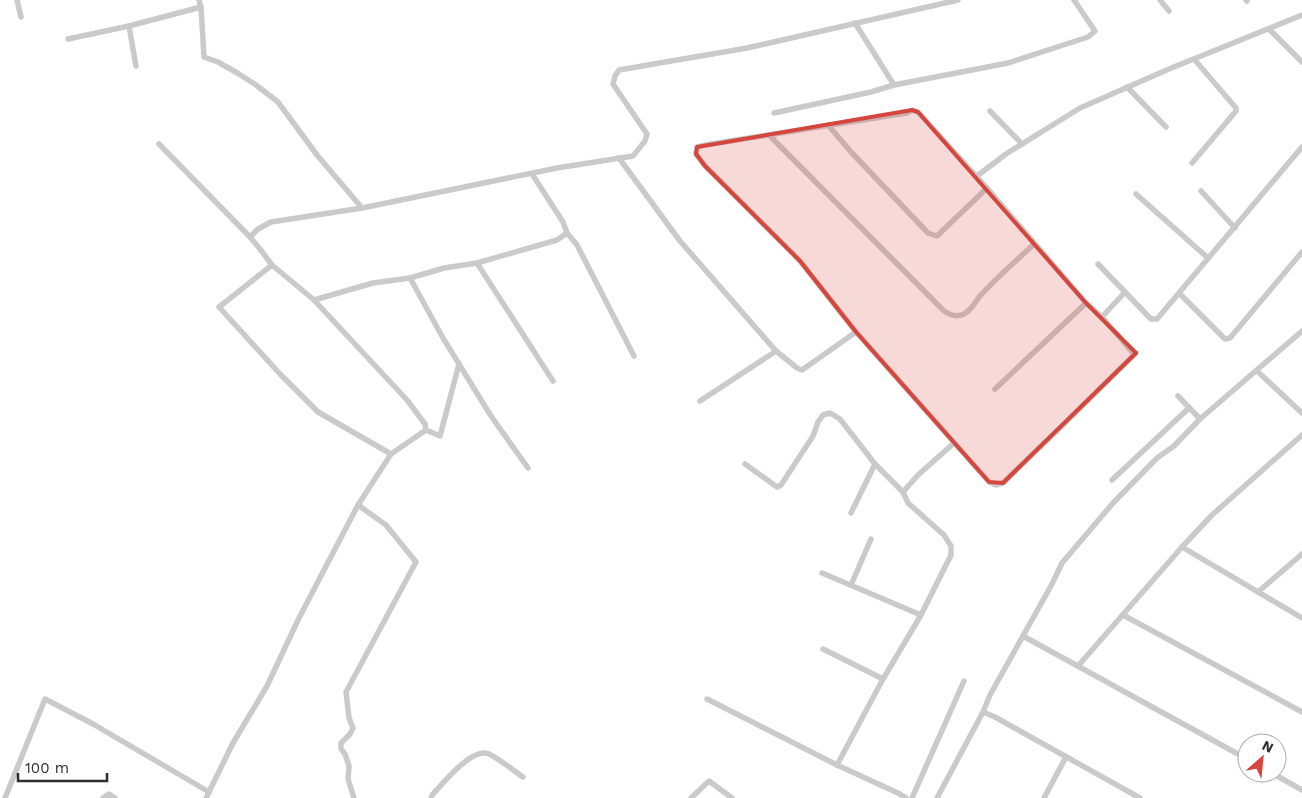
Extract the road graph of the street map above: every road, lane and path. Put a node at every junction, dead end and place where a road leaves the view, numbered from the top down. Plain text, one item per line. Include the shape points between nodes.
1 (17, 0) edge
2 (958, 0) edge
3 (1074, 0) edge
4 (1160, 0) edge
5 (200, 3) edge
6 (1169, 11) dead end
7 (1302, 15) edge
8 (21, 17) dead end
9 (855, 23) junction
10 (129, 26) junction
11 (1270, 29) junction
12 (68, 39) dead end
13 (1194, 59) junction
14 (1302, 62) edge
15 (136, 66) dead end
16 (894, 85) junction
17 (1127, 87) junction
18 (990, 111) dead end
19 (774, 113) dead end
20 (828, 125) junction
21 (1166, 127) dead end
22 (769, 135) junction
23 (159, 144) dead end
24 (1022, 144) junction
25 (1302, 147) edge
26 (619, 158) junction
27 (1192, 163) dead end
28 (532, 174) junction
29 (977, 176) junction
30 (987, 188) junction
31 (1201, 191) dead end
32 (1136, 194) dead end
33 (362, 208) junction
34 (1235, 228) junction
35 (567, 232) junction
36 (250, 237) junction
37 (1034, 244) junction
38 (1302, 252) edge
39 (1208, 258) junction
40 (477, 262) junction
41 (1098, 264) dead end
42 (272, 265) junction
43 (410, 278) junction
44 (1125, 292) junction
45 (1179, 293) junction
46 (314, 300) junction
47 (1086, 303) junction
48 (1102, 317) junction
49 (1302, 330) edge
50 (856, 332) junction
51 (776, 351) junction
52 (634, 356) dead end
53 (459, 364) junction
54 (1257, 371) junction
55 (553, 381) dead end
56 (994, 390) dead end
57 (1178, 396) dead end
58 (700, 401) dead end
59 (1190, 408) junction
60 (1302, 413) edge
61 (1200, 420) junction
62 (426, 430) junction
63 (1302, 435) edge
64 (954, 443) junction
65 (391, 454) junction
66 (744, 464) dead end
67 (875, 464) junction
68 (528, 468) dead end
69 (1112, 480) dead end
70 (903, 492) junction
71 (358, 505) junction
72 (850, 513) dead end
73 (871, 539) dead end
74 (1182, 547) junction
75 (1302, 554) edge
76 (822, 573) dead end
77 (850, 585) junction
78 (1258, 592) junction
79 (1123, 615) junction
80 (920, 616) junction
81 (1302, 618) edge
82 (1023, 636) junction
83 (823, 649) dead end
84 (1078, 666) junction
85 (883, 679) junction
86 (964, 682) dead end
87 (707, 699) dead end
88 (983, 712) junction
89 (1302, 712) edge
90 (1237, 753) edge
91 (1066, 756) junction
92 (836, 765) junction
93 (522, 777) dead end
94 (1287, 782) edge
95 (1302, 790) edge
96 (208, 795) edge
97 (5, 798) edge
98 (103, 798) edge
99 (115, 798) edge
100 (354, 798) edge
101 (431, 798) edge
102 (691, 798) edge
103 (732, 798) edge
104 (906, 798) edge
105 (912, 798) edge
106 (937, 798) edge
107 (1044, 798) edge
108 (1140, 798) edge

1 - 8 street
2 - 9 street
3 - 16 street via 1095,31 1088,37 1008,63
4 - 6 street
5 - 10 street
5 - 33 street via 204,57 239,74 278,102
7 - 11 street
9 - 16 street
9 - 26 street via 747,48 619,70 614,84 647,134 633,156
10 - 12 street
10 - 15 street
11 - 13 street
11 - 14 street
13 - 17 street
13 - 27 street via 1236,111
16 - 19 street
17 - 21 street
17 - 24 street via 1080,108
18 - 24 street
20 - 22 street
20 - 29 street via 912,110 918,112
20 - 30 street via 928,233 937,236
22 - 37 street via 948,314 959,316 967,313 979,297
22 - 50 street via 697,147 696,154 800,261
23 - 36 street
24 - 29 street
25 - 34 street
26 - 28 street
26 - 51 street via 680,241
28 - 33 street
28 - 35 street
29 - 30 street
30 - 37 street
31 - 34 street
32 - 39 street
33 - 36 street via 271,222
34 - 39 street
35 - 40 street via 557,240
35 - 52 street via 577,245
36 - 42 street
37 - 47 street
38 - 45 street via 1230,338 1225,339
39 - 45 street
40 - 43 street
40 - 55 street
41 - 44 street
42 - 46 street
42 - 65 street via 219,307 318,412
43 - 46 street via 373,283
43 - 53 street
44 - 45 street via 1154,320
44 - 48 street
46 - 62 street via 407,400
47 - 48 street
47 - 56 street
48 - 64 street via 1136,353 1003,483 989,482
49 - 54 street
50 - 51 street via 802,370
50 - 64 street
51 - 58 street
53 - 62 street via 440,436
53 - 68 street
54 - 60 street
54 - 61 street
57 - 59 street
59 - 61 street
59 - 69 street
61 - 82 street via 1137,477 1062,563
62 - 65 street
63 - 74 street via 1212,515
64 - 70 street via 918,474
65 - 71 street
66 - 67 street via 777,486 781,485 813,436 823,414 830,413 840,419
67 - 70 street
67 - 72 street
70 - 80 street via 908,503 944,535 951,546 951,555
71 - 96 street
71 - 100 street via 386,526 416,562 346,692 353,728 341,743 341,749 349,766 348,779
73 - 77 street
74 - 78 street
74 - 79 street
75 - 78 street
76 - 77 street
77 - 80 street
78 - 81 street
79 - 84 street
79 - 89 street
80 - 85 street
82 - 84 street
82 - 88 street
83 - 85 street
84 - 90 street
85 - 92 street
86 - 105 street
87 - 92 street
88 - 91 street
88 - 106 street
91 - 107 street
91 - 108 street
92 - 104 street
93 - 101 street via 488,754 478,753 456,768
94 - 95 street
96 - 97 street via 94,724 45,699
98 - 99 street via 109,794
102 - 103 street via 709,781

